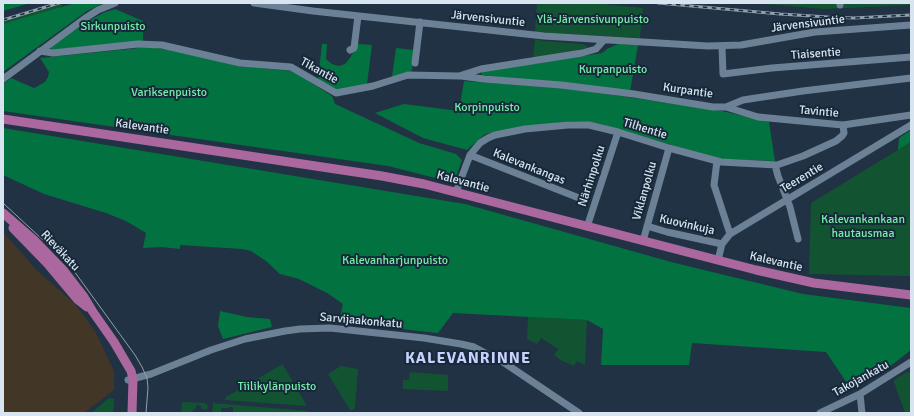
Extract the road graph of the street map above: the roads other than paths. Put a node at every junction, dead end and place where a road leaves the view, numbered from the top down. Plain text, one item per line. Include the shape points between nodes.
1 (115, 3) edge
2 (254, 3) edge
3 (358, 16) junction
4 (420, 22) junction
5 (911, 25) edge
6 (604, 40) junction
7 (722, 46) junction
8 (350, 50) dead end
9 (40, 51) junction
10 (911, 57) edge
11 (415, 62) dead end
12 (459, 76) junction
13 (911, 78) edge
14 (3, 79) edge
15 (726, 107) junction
16 (911, 115) edge
17 (3, 119) edge
18 (843, 125) junction
19 (911, 125) edge
20 (618, 132) junction
21 (669, 148) junction
22 (470, 155) junction
23 (717, 161) junction
24 (775, 165) junction
25 (456, 192) junction
26 (580, 198) dead end
27 (788, 200) junction
28 (3, 213) edge
29 (3, 217) edge
30 (587, 226) junction
31 (647, 226) junction
32 (730, 234) junction
33 (798, 239) dead end
34 (643, 241) junction
35 (722, 244) junction
36 (718, 260) junction
37 (911, 295) edge
38 (93, 312) junction
39 (911, 362) edge
40 (131, 379) junction
41 (860, 394) junction
42 (126, 413) edge
43 (132, 413) edge
44 (579, 413) edge
45 (820, 413) edge
46 (862, 413) edge

1 - 9 street via 88,16
2 - 3 street, Järvensivuntie
3 - 4 street, Järvensivuntie
3 - 8 street via 354,48
4 - 6 street, Järvensivuntie
4 - 11 street
5 - 7 street, Järvensivuntie via 815,32
6 - 7 street, Järvensivuntie
6 - 12 street, Tikantie via 592,51 481,69
7 - 10 street, Tiaisentie via 722,74
9 - 12 street, Tikantie via 53,53 138,44 162,45 240,63 291,67 336,93 411,75
9 - 14 street
12 - 15 street, Kurpantie via 561,85
13 - 15 street, Kurpantie via 743,100
15 - 18 street, Tavintie via 758,117
16 - 18 street, Tavintie
17 - 25 main road, Kalevantie via 339,168
18 - 24 street, Tilhentie via 844,133 836,141
19 - 27 street, Teerentie
20 - 21 street, Tilhentie
20 - 22 street, Tilhentie via 577,125 525,129 488,138
20 - 30 street, Närhinpolku
21 - 23 street, Tilhentie
21 - 31 street, Viklanpolku
22 - 25 street, Tilhentie
22 - 26 street, Kalevankangas
23 - 24 street, Tilhentie
23 - 32 street via 714,185
24 - 27 street
25 - 30 main road, Kalevantie
27 - 32 street, Teerentie
27 - 33 street
28 - 38 main road, Rieväkatu via 52,258
29 - 38 main road, Rieväkatu via 78,300
30 - 34 main road, Kalevantie
31 - 34 street, Viklanpolku
31 - 35 street, Kuovinkuja
32 - 35 street, Teerentie
34 - 36 main road, Kalevantie
35 - 36 street, Teerentie
36 - 37 main road, Kalevantie via 814,283
38 - 40 main road, Rieväkatu via 114,342
39 - 41 street, Takojankatu
40 - 42 main road, Rieväkatu
40 - 43 main road, Rieväkatu
40 - 44 street, Sarvijaakonkatu via 245,339 300,329 330,328 424,338 474,347 506,364
41 - 45 street, Takojankatu
41 - 46 street

